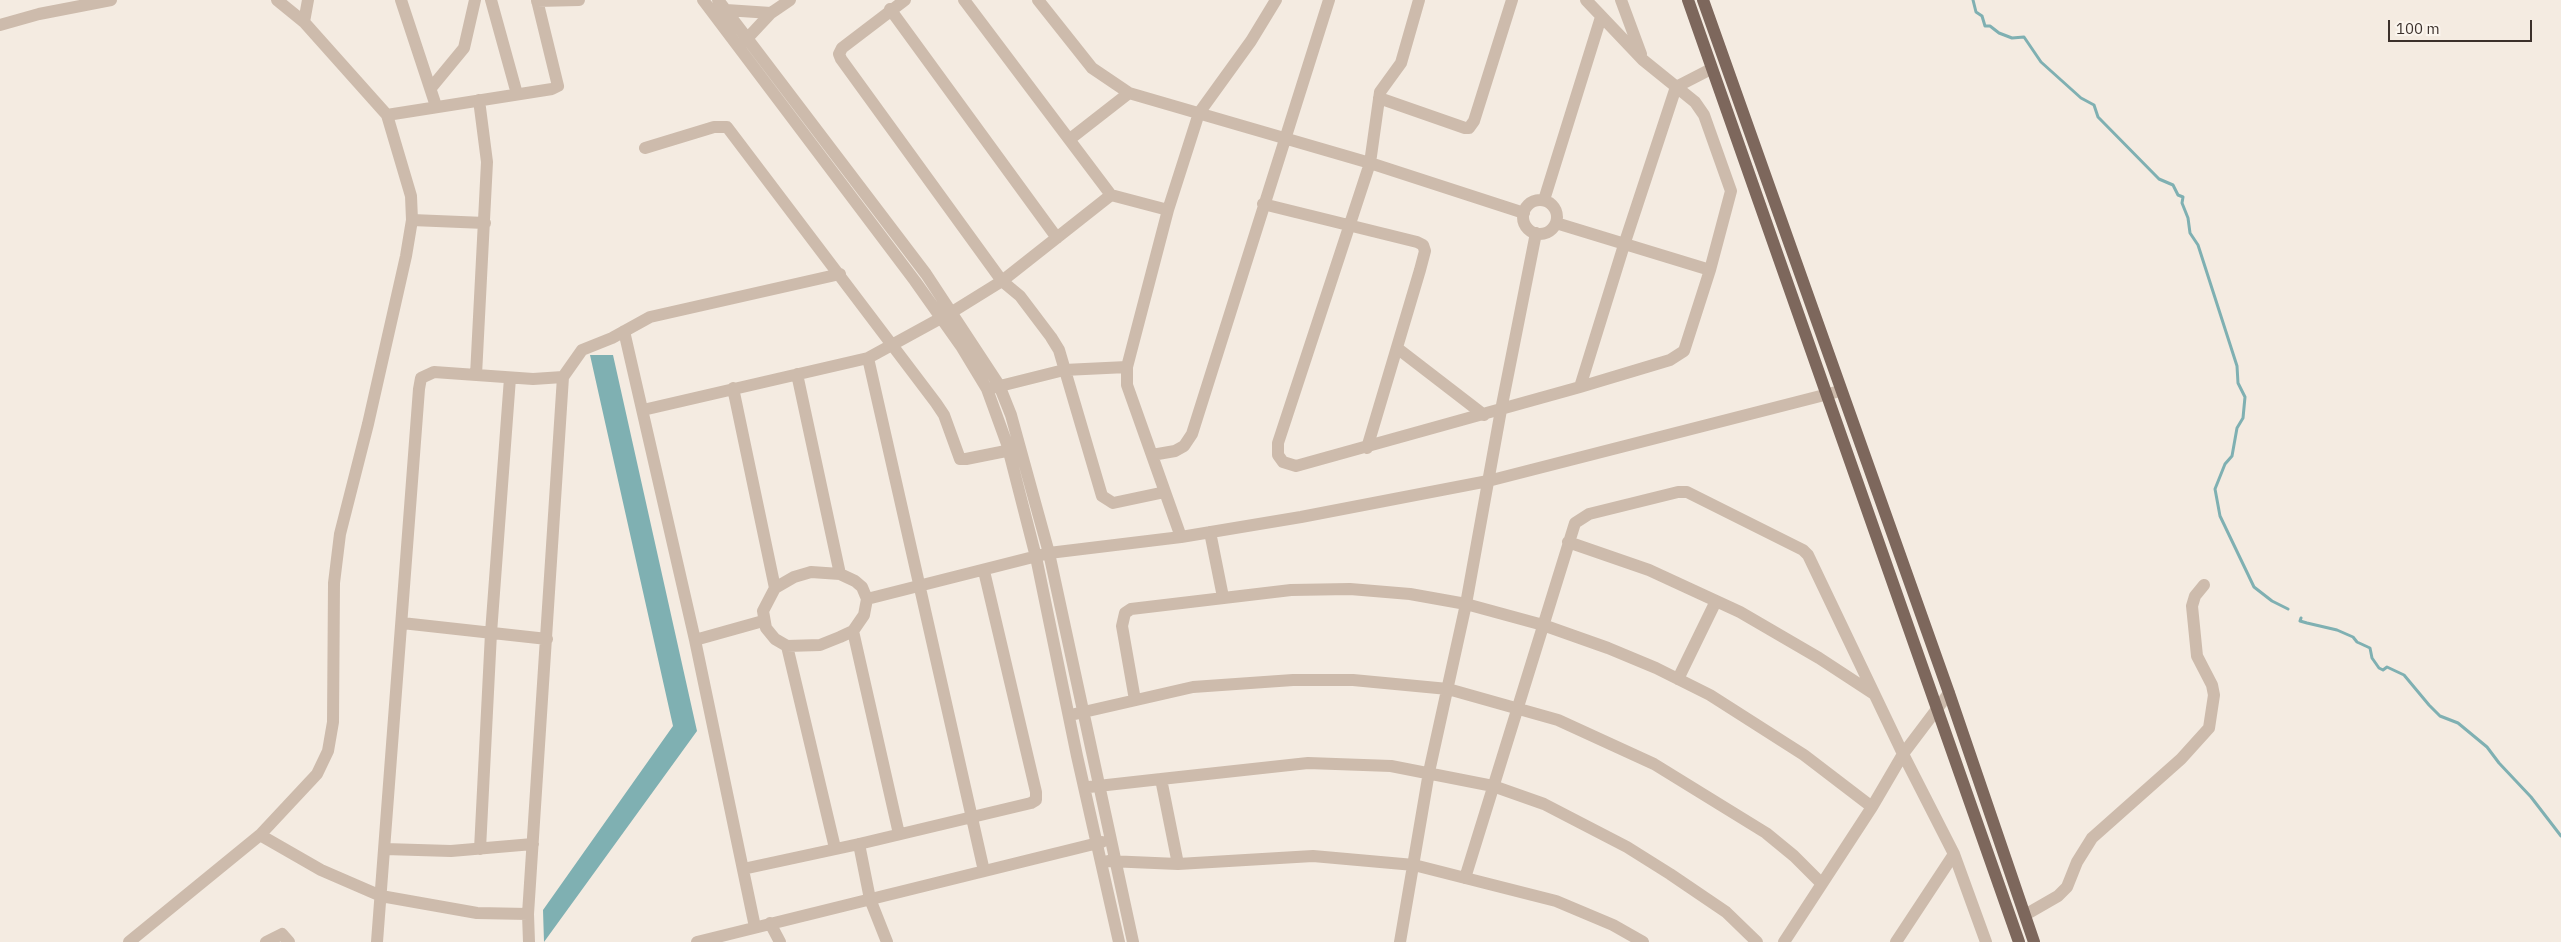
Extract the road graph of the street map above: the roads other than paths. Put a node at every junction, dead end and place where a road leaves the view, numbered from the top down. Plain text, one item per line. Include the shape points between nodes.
1 (111, 0) edge
2 (277, 0) edge
3 (308, 0) edge
4 (401, 0) edge
5 (474, 0) edge
6 (491, 0) edge
7 (579, 0) edge
8 (703, 0) edge
9 (718, 0) edge
10 (790, 0) edge
11 (904, 0) edge
12 (964, 0) edge
13 (1038, 0) edge
14 (1276, 0) edge
15 (1329, 0) edge
16 (1419, 0) edge
17 (1512, 0) edge
18 (1586, 0) edge
19 (1621, 0) edge
20 (1688, 0) edge
21 (1703, 0) edge
22 (537, 1) edge
23 (890, 9) junction
24 (726, 10) junction
25 (771, 13) junction
26 (1601, 17) junction
27 (304, 22) junction
28 (0, 24) edge
29 (743, 42) junction
30 (1644, 60) junction
31 (1711, 69) junction
32 (1676, 87) junction
33 (431, 88) junction
34 (1129, 93) junction
35 (517, 94) junction
36 (1379, 98) junction
37 (479, 100) junction
38 (436, 106) junction
39 (1199, 113) junction
40 (387, 115) junction
41 (1284, 138) junction
42 (1070, 139) junction
43 (645, 148) dead end
44 (1370, 163) junction
45 (1111, 195) junction
46 (1544, 200) junction
47 (1263, 204) junction
48 (1168, 210) junction
49 (1524, 213) junction
50 (412, 220) junction
51 (485, 223) junction
52 (1556, 223) junction
53 (1350, 226) junction
54 (1536, 233) junction
55 (1058, 238) junction
56 (1624, 245) junction
57 (1710, 270) junction
58 (840, 274) junction
59 (1002, 281) junction
60 (947, 315) junction
61 (624, 331) junction
62 (894, 344) junction
63 (1396, 348) junction
64 (868, 358) junction
65 (1127, 367) junction
66 (1064, 370) junction
67 (797, 374) junction
68 (476, 375) junction
69 (563, 377) junction
70 (510, 378) junction
71 (993, 387) junction
72 (1580, 387) junction
73 (733, 388) junction
74 (1840, 391) junction
75 (1826, 395) junction
76 (643, 410) junction
77 (1501, 410) junction
78 (1484, 415) junction
79 (1367, 448) junction
80 (1015, 449) junction
81 (1152, 455) junction
82 (1488, 481) junction
83 (1165, 492) junction
84 (1210, 532) junction
85 (1181, 536) junction
86 (1568, 542) junction
87 (1043, 555) junction
88 (984, 571) junction
89 (840, 574) junction
90 (2204, 585) dead end
91 (921, 587) junction
92 (775, 588) junction
93 (1223, 597) junction
94 (867, 600) junction
95 (1716, 601) junction
96 (1466, 604) junction
97 (763, 621) junction
98 (402, 623) junction
99 (1543, 625) junction
100 (853, 631) junction
101 (491, 633) junction
102 (1067, 637) junction
103 (547, 639) junction
104 (1053, 639) junction
105 (695, 640) junction
106 (787, 646) junction
107 (1678, 679) junction
108 (1448, 689) junction
109 (1949, 693) junction
110 (1875, 695) junction
111 (1135, 700) junction
112 (1937, 706) junction
113 (1519, 709) junction
114 (1082, 712) junction
115 (1069, 715) junction
116 (1903, 754) junction
117 (1429, 772) junction
118 (1161, 780) junction
119 (1098, 786) junction
120 (1493, 786) junction
121 (1084, 787) junction
122 (1872, 807) junction
123 (971, 817) junction
124 (899, 834) junction
125 (260, 835) junction
126 (1110, 840) junction
127 (533, 844) junction
128 (859, 844) junction
129 (1096, 844) junction
130 (835, 848) junction
131 (480, 849) junction
132 (385, 850) junction
133 (1954, 854) junction
134 (1099, 860) junction
135 (1115, 861) junction
136 (1178, 864) junction
137 (1414, 865) junction
138 (743, 869) junction
139 (984, 871) junction
140 (1464, 878) junction
141 (1821, 883) junction
142 (381, 896) junction
143 (870, 899) junction
144 (528, 914) junction
145 (2024, 915) junction
146 (770, 924) junction
147 (755, 927) junction
148 (528, 937) edge
149 (128, 942) edge
150 (266, 942) edge
151 (289, 942) edge
152 (377, 942) edge
153 (696, 942) edge
154 (780, 942) edge
155 (887, 942) edge
156 (1119, 942) edge
157 (1133, 942) edge
158 (1400, 942) edge
159 (1643, 942) edge
160 (1757, 942) edge
161 (1784, 942) edge
162 (1896, 942) edge
163 (1986, 942) edge
164 (2019, 942) edge
165 (2034, 942) edge

1 - 28 street
2 - 27 street
3 - 27 street
4 - 33 street
5 - 33 street via 464,48
6 - 35 street
7 - 22 street
8 - 29 street
9 - 24 street
10 - 25 street
11 - 23 street
12 - 42 street
13 - 34 street via 1092,68
14 - 39 street
15 - 41 street
16 - 36 street via 1401,63 1385,83
17 - 36 street via 1474,122 1469,128
18 - 26 street
19 - 30 street
20 - 31 main road
21 - 74 main road
22 - 35 street via 558,86
23 - 55 street
23 - 59 street via 842,48 840,59
24 - 25 street
24 - 29 street
25 - 29 street
26 - 30 street
26 - 46 street
27 - 40 street
29 - 60 street
30 - 32 street
31 - 32 street
31 - 75 main road
32 - 56 street
32 - 57 street via 1695,102 1704,115 1731,191
33 - 38 street
34 - 39 street
34 - 42 street
35 - 37 street
36 - 44 street
37 - 38 street
37 - 51 street via 487,162
38 - 40 street
39 - 41 street
39 - 48 street
40 - 50 street via 408,181
41 - 44 street
41 - 47 street
42 - 45 street
43 - 58 street via 714,127 727,127
44 - 49 street
44 - 53 street
45 - 48 street
45 - 55 street
46 - 49 street via 1533,201
46 - 52 street via 1556,211
47 - 53 street
47 - 81 street via 1192,434 1184,446
48 - 65 street
49 - 54 street via 1525,224
50 - 51 street
50 - 125 street via 390,332 340,534 334,583 335,694 328,751 316,774
51 - 68 street
52 - 54 street via 1550,230
52 - 56 street
53 - 63 street via 1423,245 1425,251
53 - 79 street via 1278,443 1278,455 1283,462 1296,466
54 - 77 street
55 - 59 street
56 - 57 street
56 - 72 street
57 - 72 street via 1684,351 1670,360
58 - 61 street via 668,312
58 - 62 street
59 - 60 street
59 - 66 street via 1020,296 1051,337 1059,350
60 - 62 street
60 - 71 street
61 - 69 street via 582,350
61 - 76 street
62 - 64 street
62 - 80 street via 944,415 960,459
63 - 78 street
63 - 79 street
64 - 67 street
64 - 91 street
65 - 66 street
65 - 81 street via 1126,385
66 - 71 street
66 - 83 street via 1102,496 1113,503
67 - 73 street
67 - 89 street
68 - 70 street
68 - 98 street via 434,372 422,378
69 - 70 street
69 - 103 street
70 - 101 street
71 - 80 street
72 - 77 street
73 - 76 street
73 - 92 street
74 - 75 street
74 - 109 main road
75 - 82 street
75 - 112 main road
76 - 105 street
77 - 78 street
77 - 82 street
78 - 79 street
80 - 87 street
81 - 83 street
82 - 84 street
82 - 96 street
83 - 85 street
84 - 85 street
84 - 93 street
85 - 87 street
86 - 95 street via 1649,570
86 - 99 street
86 - 110 street via 1576,523 1589,514 1678,492 1696,495 1808,555
87 - 88 street
87 - 102 street
87 - 104 street
88 - 91 street
88 - 123 street via 1036,800
89 - 92 street via 811,572
89 - 94 street via 855,581
90 - 145 street via 2195,596 2192,614 2196,656 2212,685 2214,696 2209,728 2181,759 2092,838 2082,850 2074,874 2062,892
91 - 94 street
91 - 123 street
92 - 97 street via 763,611
93 - 96 street via 1290,590 1350,589 1410,594
93 - 111 street via 1131,609 1125,613 1122,626
94 - 100 street via 864,615
95 - 107 street
95 - 110 street via 1819,658
96 - 99 street
96 - 108 street
97 - 105 street
97 - 106 street via 775,639
98 - 101 street
98 - 132 street
99 - 107 street via 1608,648
99 - 113 street
100 - 106 street via 820,645
100 - 124 street
101 - 103 street
101 - 131 street
102 - 104 street
102 - 114 street
103 - 127 street
104 - 115 street
105 - 138 street
106 - 130 street
107 - 122 street via 1710,695 1804,755
108 - 111 street via 1353,680 1293,680 1193,688
108 - 113 street
108 - 117 street
109 - 112 street
109 - 145 main road
110 - 116 street
111 - 114 street
112 - 116 street
112 - 164 main road
113 - 120 street
113 - 141 street via 1588,732 1654,764 1766,833
114 - 115 street
114 - 119 street
115 - 121 street
116 - 122 street
116 - 133 street
117 - 118 street via 1363,763 1308,763
117 - 120 street
117 - 137 street
118 - 119 street
118 - 136 street
119 - 121 street
119 - 126 street
120 - 140 street
120 - 160 street via 1544,804 1627,847 1726,912
121 - 129 street
122 - 141 street
123 - 124 street
123 - 139 street
124 - 128 street
125 - 142 street via 305,862
125 - 149 street
126 - 129 street
126 - 135 street
127 - 131 street
127 - 144 street
128 - 130 street
128 - 143 street
129 - 134 street
129 - 139 street
130 - 138 street
131 - 132 street
132 - 142 street
133 - 162 street
133 - 163 street
134 - 135 street
134 - 156 street
135 - 136 street
135 - 157 street
136 - 137 street via 1313,856
137 - 140 street
137 - 158 street
138 - 147 street
139 - 143 street
140 - 159 street via 1556,901 1613,925
141 - 161 street
142 - 144 street via 477,913
142 - 152 street
143 - 146 street
143 - 155 street
144 - 148 street
145 - 165 main road
146 - 147 street
146 - 154 street
147 - 153 street
150 - 151 street via 282,934

